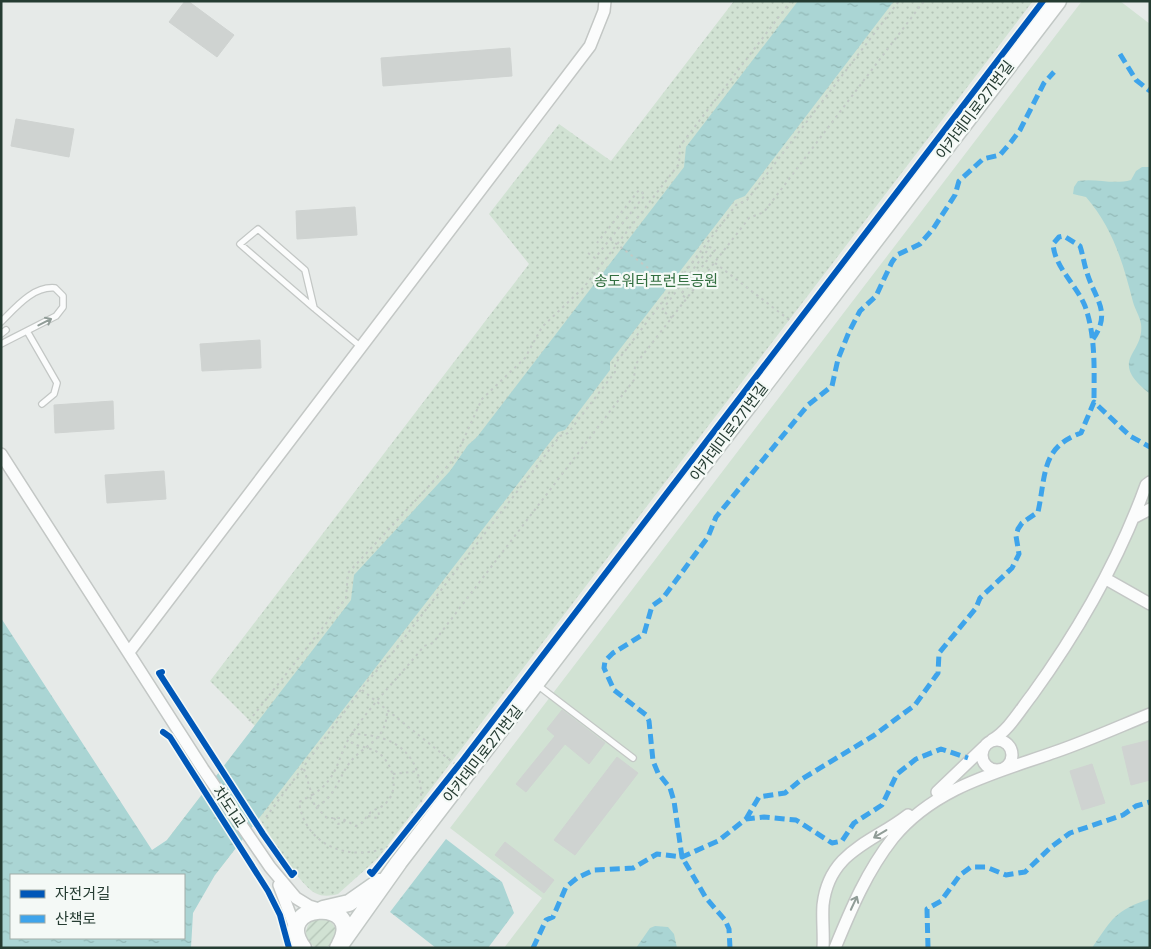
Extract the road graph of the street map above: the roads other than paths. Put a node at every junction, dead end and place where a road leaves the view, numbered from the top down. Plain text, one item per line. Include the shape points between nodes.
1 (605, 1) edge
2 (1058, 1) edge
3 (314, 308) junction
4 (1, 322) edge
5 (27, 331) junction
6 (1, 344) edge
7 (361, 347) junction
8 (42, 404) dead end
9 (1, 454) edge
10 (1150, 482) edge
11 (1150, 508) edge
12 (1135, 517) junction
13 (1106, 578) junction
14 (1150, 604) edge
15 (129, 652) junction
16 (536, 684) junction
17 (1150, 714) edge
18 (1005, 736) junction
19 (988, 743) junction
20 (1013, 755) junction
21 (633, 758) dead end
22 (1027, 761) junction
23 (1001, 770) junction
24 (391, 861) junction
25 (270, 867) junction
26 (321, 909) junction
27 (300, 943) edge
28 (339, 946) edge
29 (823, 948) edge
30 (835, 948) edge

1 - 7 street via 590,46
2 - 16 street, 아카데미로271번길
3 - 3 lane via 305,270 258,229 240,244
3 - 7 lane
5 -> 4 lane via 61,311 64,301 60,291 48,288 35,292
5 - 6 lane
5 - 8 lane via 57,383 54,394
7 - 15 street
9 - 15 street, 차도1교
10 - 12 street
11 - 12 street
12 - 13 street
13 - 14 street
13 - 18 street
15 - 25 street, 차도1교
16 - 21 lane
16 - 24 street, 아카데미로271번길
17 - 22 street
18 - 19 street
18 - 20 street
19 - 23 street via 982,752 983,762 991,769
19 -> 29 street via 928,799 840,862 824,898
20 - 22 street via 1018,760
20 - 23 street
22 - 23 street
30 -> 23 street via 870,871 894,837 945,794 966,782
24 - 26 street via 378,883 349,903
24 - 28 street
25 - 26 street via 296,898
25 - 27 street via 291,911
26 - 27 street via 311,911 298,925
26 - 28 street via 336,914 342,923 344,933

